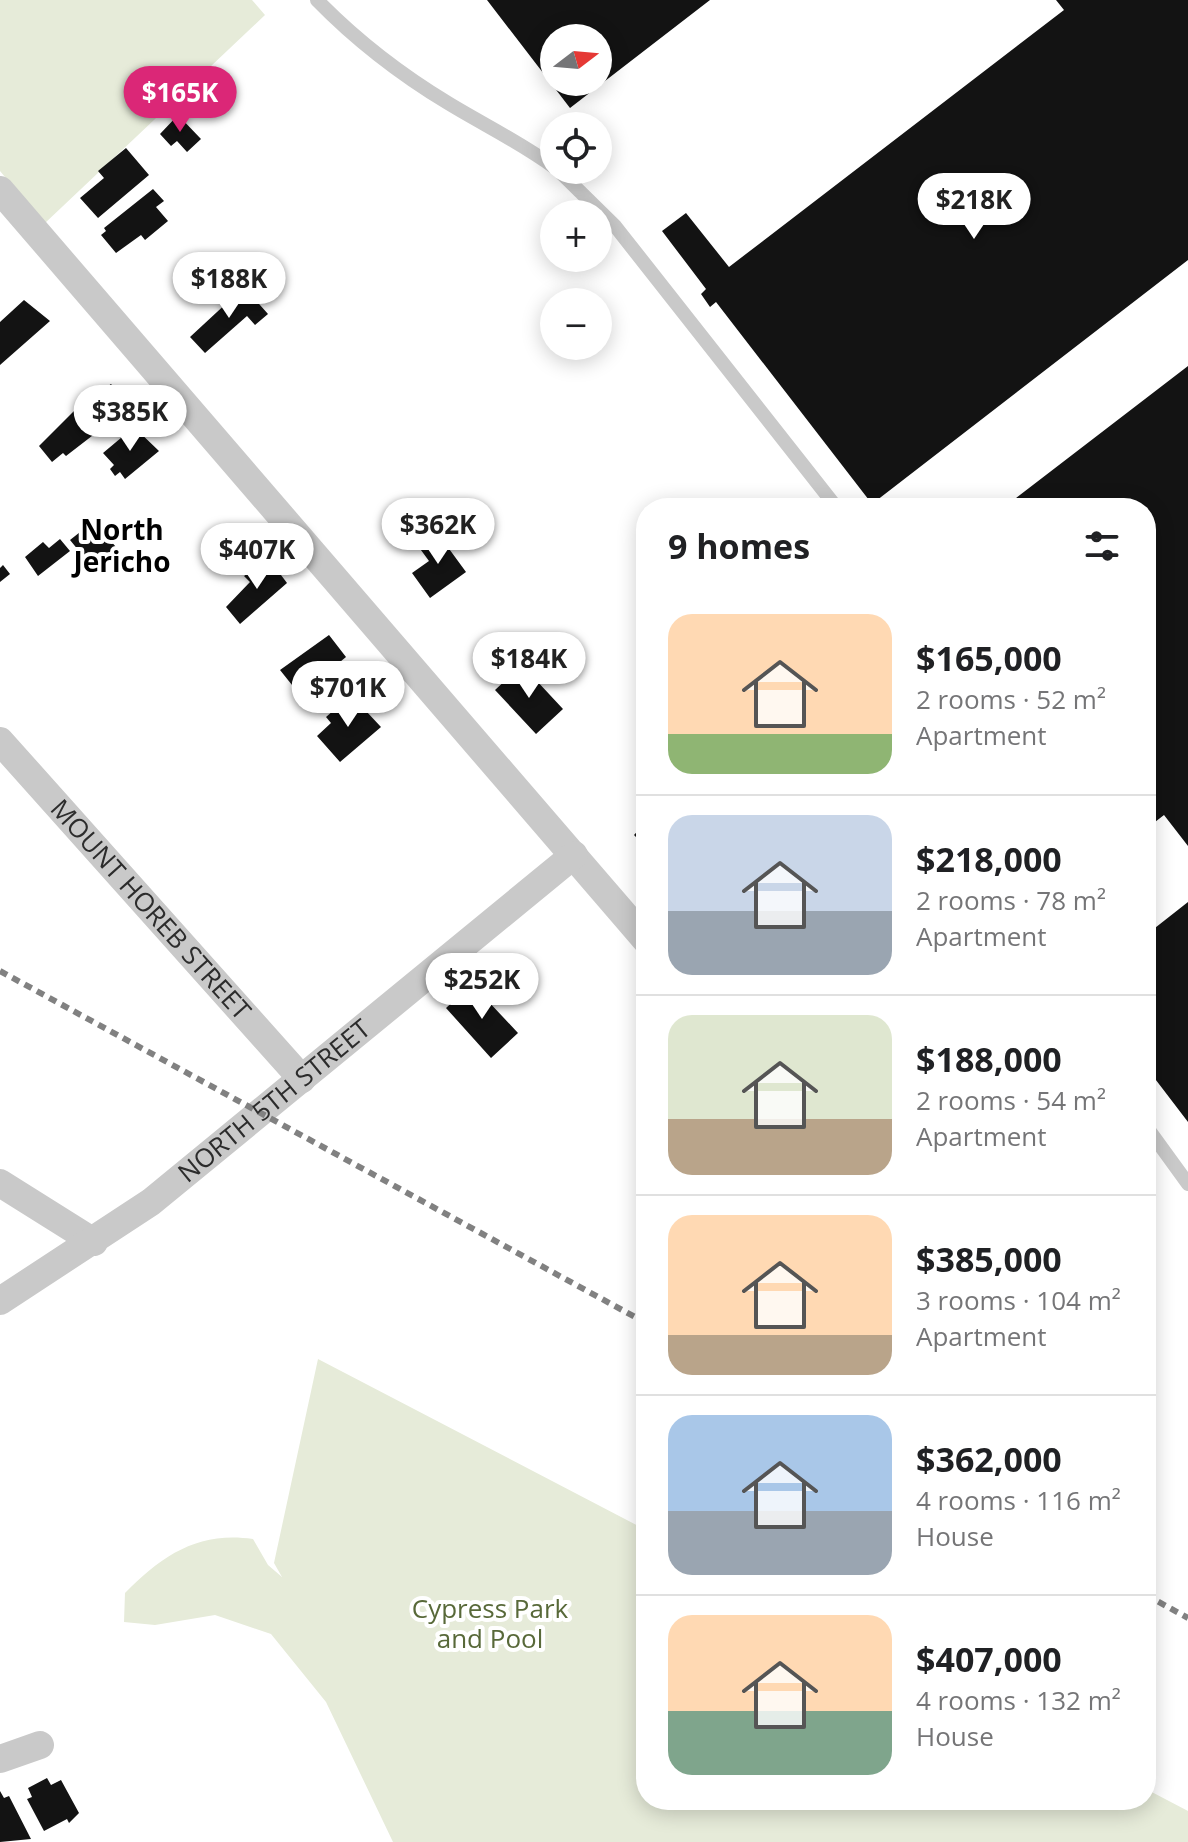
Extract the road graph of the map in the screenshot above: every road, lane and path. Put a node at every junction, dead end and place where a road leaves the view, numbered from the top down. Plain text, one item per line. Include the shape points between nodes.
1 (317, 0) edge
2 (540, 157) edge
3 (572, 184) edge
4 (1, 191) edge
5 (829, 498) edge
6 (0, 741) edge
7 (574, 855) junction
8 (636, 928) edge
9 (302, 1079) junction
10 (1156, 1140) edge
11 (0, 1183) edge
12 (1188, 1184) edge
13 (94, 1242) junction
14 (0, 1301) edge
15 (40, 1745) dead end
16 (0, 1759) edge

1 - 2 lane via 393,68
3 - 5 lane via 615,226
4 - 7 street
6 - 9 street, MOUNT HOREB STREET
7 - 8 street
7 - 9 street, NORTH 5TH STREET
9 - 13 street, NORTH 5TH STREET
10 - 12 lane
11 - 13 street
13 - 14 street, NORTH 5TH STREET
15 - 16 street

